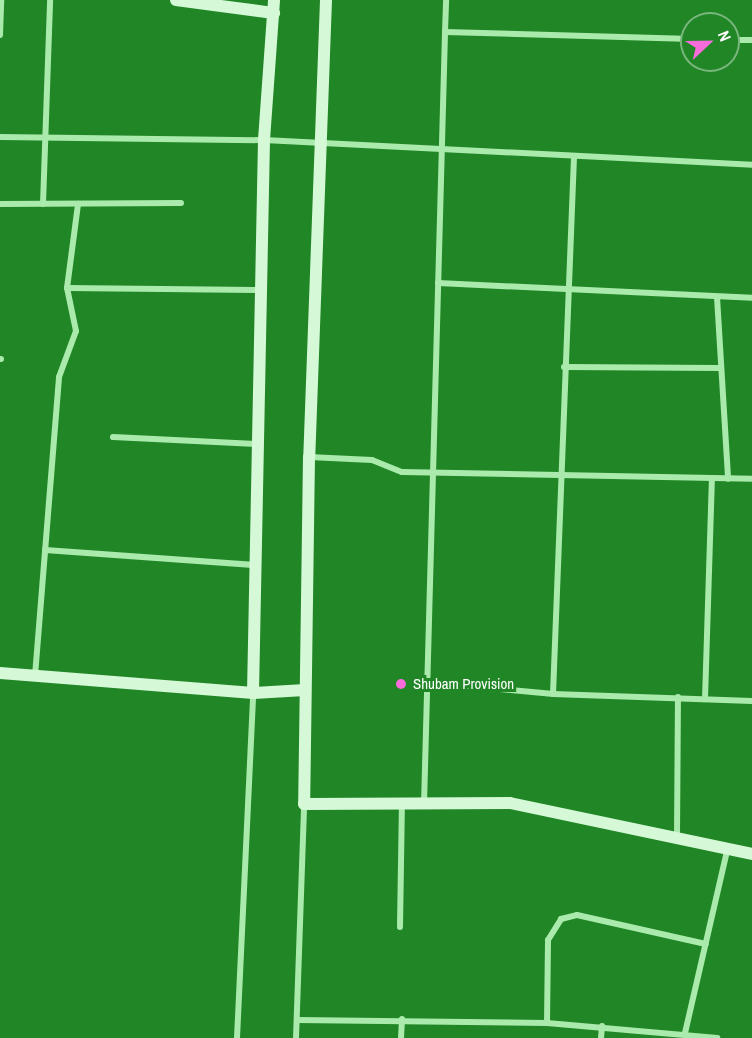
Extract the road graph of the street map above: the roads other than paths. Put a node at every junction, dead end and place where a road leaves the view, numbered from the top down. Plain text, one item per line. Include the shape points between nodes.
1 (1, 0) edge
2 (50, 0) edge
3 (176, 0) edge
4 (274, 0) edge
5 (326, 0) edge
6 (446, 0) edge
7 (274, 13) junction
8 (445, 32) junction
9 (0, 34) edge
10 (680, 39) edge
11 (0, 137) edge
12 (42, 138) junction
13 (264, 140) junction
14 (321, 144) junction
15 (439, 150) junction
16 (574, 158) junction
17 (752, 165) edge
18 (181, 203) dead end
19 (0, 204) edge
20 (43, 204) junction
21 (78, 204) junction
22 (438, 283) junction
23 (569, 287) junction
24 (67, 288) junction
25 (261, 290) junction
26 (717, 297) junction
27 (752, 298) edge
28 (564, 367) junction
29 (720, 368) junction
30 (113, 437) dead end
31 (258, 444) junction
32 (309, 457) junction
33 (431, 473) junction
34 (562, 477) junction
35 (712, 479) junction
36 (728, 479) junction
37 (752, 479) edge
38 (45, 550) junction
39 (256, 566) junction
40 (0, 673) edge
41 (34, 676) junction
42 (426, 682) junction
43 (305, 690) junction
44 (253, 693) junction
45 (553, 694) junction
46 (678, 698) junction
47 (705, 699) junction
48 (752, 702) edge
49 (304, 804) junction
50 (402, 804) junction
51 (424, 804) junction
52 (677, 836) junction
53 (728, 847) junction
54 (752, 854) edge
55 (400, 927) dead end
56 (706, 944) junction
57 (402, 1019) junction
58 (297, 1020) junction
59 (547, 1023) junction
60 (602, 1026) junction
61 (685, 1033) junction
62 (237, 1038) edge
63 (296, 1038) edge
64 (401, 1038) edge
65 (601, 1038) edge
66 (717, 1038) edge

1 - 9 street
2 - 12 street
3 - 7 street
4 - 7 street
5 - 14 street
6 - 8 street
7 - 13 street
8 - 10 street
8 - 15 street
11 - 12 street
12 - 13 street
12 - 20 street
13 - 14 street
13 - 25 street
14 - 15 street
14 - 32 street
15 - 16 street
15 - 22 street
16 - 17 street
16 - 23 street
18 - 21 street
19 - 20 street
20 - 21 street
21 - 24 street
22 - 23 street
22 - 33 street
23 - 26 street
23 - 28 street
24 - 25 street
24 - 38 street via 76,331 59,377
25 - 31 street
26 - 27 street
26 - 29 street
28 - 29 street
28 - 34 street
29 - 36 street
30 - 31 street
31 - 39 street
32 - 33 street via 372,460 402,472
32 - 43 street
33 - 34 street
33 - 42 street
34 - 35 street
34 - 45 street
35 - 36 street
35 - 47 street
36 - 37 street
38 - 39 street
38 - 41 street
39 - 44 street
40 - 41 street
41 - 44 street
42 - 45 street
42 - 51 street
43 - 44 street
43 - 49 street
44 - 62 street
45 - 46 street
46 - 47 street
46 - 52 street
47 - 48 street
49 - 50 street
49 - 58 street
50 - 51 street
50 - 55 street
51 - 52 street via 510,803
52 - 53 street
53 - 54 street
53 - 56 street
56 - 59 street via 577,915 561,919 548,940
56 - 61 street
57 - 58 street
57 - 59 street
57 - 64 street
58 - 63 street
59 - 60 street
60 - 61 street
60 - 65 street
61 - 66 street

